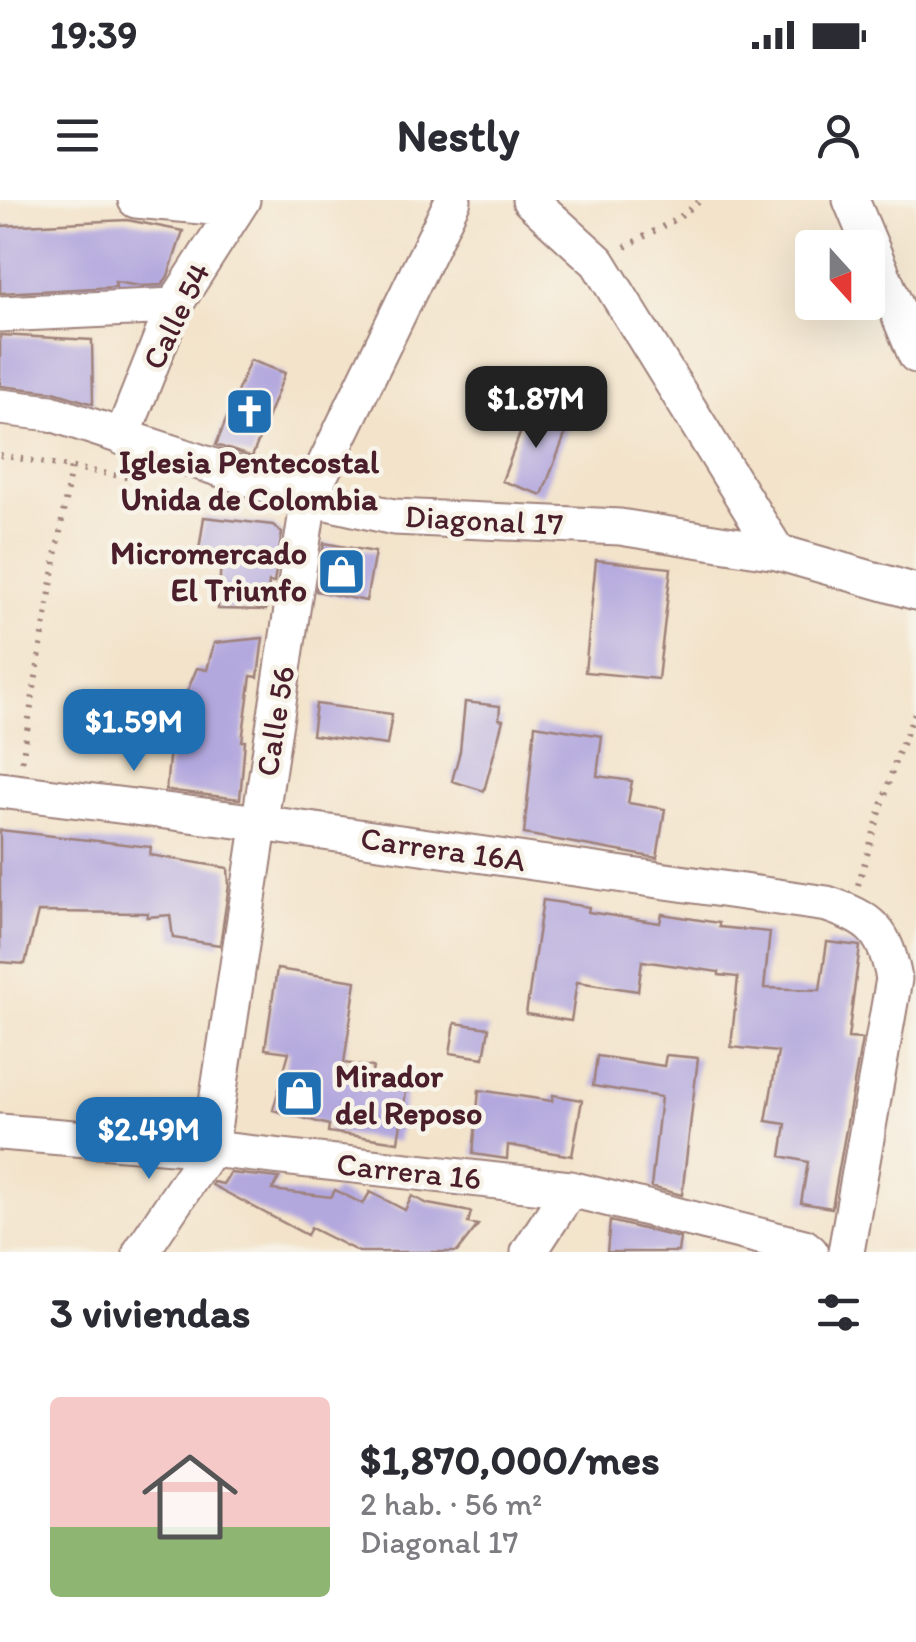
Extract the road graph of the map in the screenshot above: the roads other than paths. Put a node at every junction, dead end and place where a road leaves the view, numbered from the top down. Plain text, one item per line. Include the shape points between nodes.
1 (136, 200) edge
2 (453, 200) edge
3 (530, 200) edge
4 (851, 200) edge
5 (238, 204) edge
6 (904, 288) edge
7 (174, 306) junction
8 (0, 314) edge
9 (916, 355) edge
10 (0, 408) edge
11 (122, 437) junction
12 (309, 498) junction
13 (777, 552) junction
14 (916, 592) edge
15 (8, 791) edge
16 (260, 823) junction
17 (0, 1132) edge
18 (210, 1149) junction
19 (570, 1189) junction
20 (141, 1252) edge
21 (529, 1252) edge
22 (810, 1252) edge
23 (846, 1252) edge

1 - 5 street
2 - 12 street, Calle 56
3 - 13 street via 598,262
4 - 6 street
5 - 7 street, Calle 54
6 - 9 street
7 - 8 street
7 - 11 street, Calle 54
10 - 11 street, Diagonal 17 via 51,414
11 - 12 street, Diagonal 17
12 - 13 street, Diagonal 17 via 394,517 620,527
12 - 16 street, Calle 56
13 - 14 street, Diagonal 17
15 - 16 street, Carrera 16A
16 - 18 street, Calle 56
16 - 23 street, Carrera 16A via 827,904 864,922 889,953 894,978
17 - 18 street, Carrera 16
18 - 19 street, Carrera 16
18 - 20 street, Calle 56
19 - 21 street
19 - 22 street, Carrera 16

